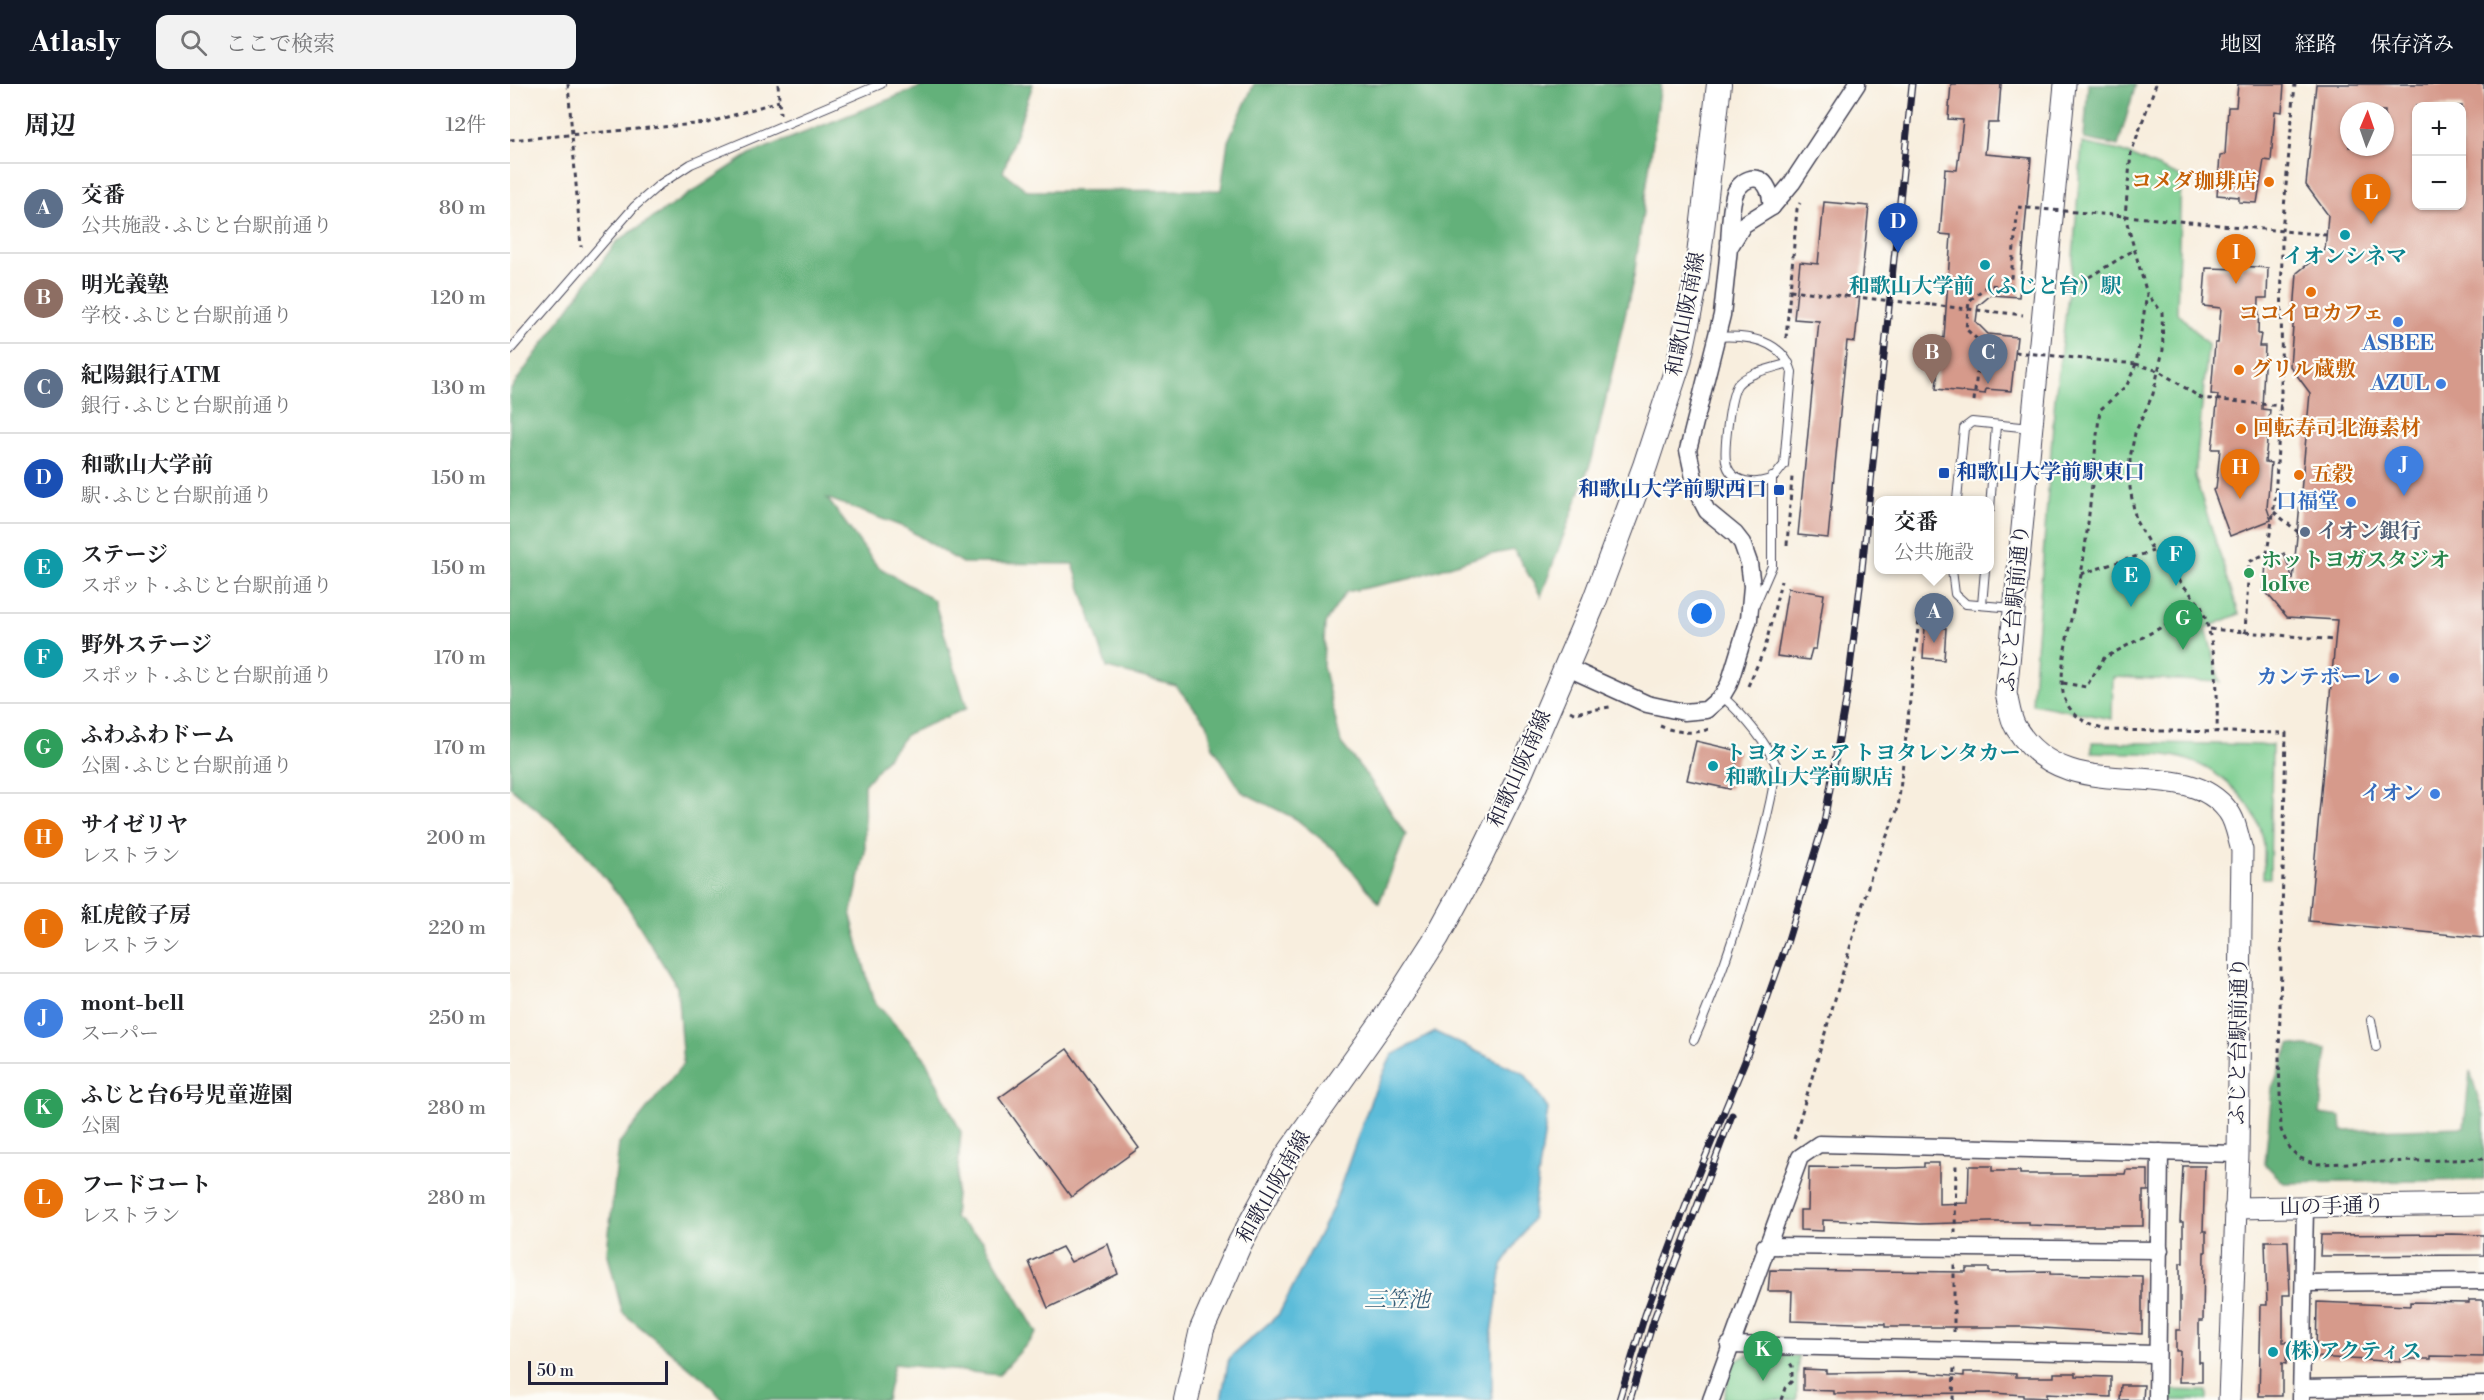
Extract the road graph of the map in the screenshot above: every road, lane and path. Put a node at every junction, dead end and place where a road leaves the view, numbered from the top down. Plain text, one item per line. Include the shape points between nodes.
1 (568, 84) edge
2 (778, 84) edge
3 (881, 84) edge
4 (1719, 84) edge
5 (1857, 84) edge
6 (2065, 84) edge
7 (2156, 84) edge
8 (2295, 84) edge
9 (779, 101) junction
10 (781, 125) junction
11 (572, 135) junction
12 (510, 140) edge
13 (1772, 207) junction
14 (2125, 216) junction
15 (2282, 231) junction
16 (2326, 235) dead end
17 (1729, 248) junction
18 (2134, 250) junction
19 (582, 267) junction
20 (1790, 290) dead end
21 (2066, 291) dead end
22 (2147, 294) junction
23 (1968, 309) junction
24 (2028, 315) dead end
25 (1716, 337) junction
26 (510, 350) edge
27 (2015, 352) dead end
28 (1789, 363) junction
29 (2136, 364) junction
30 (2159, 371) junction
31 (1974, 401) dead end
32 (2281, 406) junction
33 (1996, 424) junction
34 (2031, 428) junction
35 (1772, 477) junction
36 (1957, 496) edge
37 (1990, 496) edge
38 (2274, 512) junction
39 (2298, 532) dead end
40 (2154, 551) junction
41 (1952, 574) edge
42 (1985, 574) edge
43 (2081, 574) dead end
44 (1982, 605) junction
45 (2200, 606) junction
46 (2014, 608) junction
47 (1749, 619) junction
48 (1919, 619) dead end
49 (2210, 629) junction
50 (2245, 633) junction
51 (2336, 640) dead end
52 (1566, 667) junction
53 (2062, 682) dead end
54 (1722, 696) junction
55 (2217, 732) dead end
56 (2371, 1020) dead end
57 (1694, 1040) dead end
58 (2376, 1047) dead end
59 (1792, 1143) dead end
60 (1956, 1148) junction
61 (2160, 1152) junction
62 (2238, 1154) junction
63 (2484, 1204) edge
64 (2235, 1208) junction
65 (2305, 1208) junction
66 (1765, 1246) junction
67 (1954, 1249) junction
68 (2160, 1250) junction
69 (2484, 1281) edge
70 (2305, 1283) junction
71 (1729, 1345) junction
72 (1954, 1350) junction
73 (2157, 1354) junction
74 (1788, 1356) dead end
75 (2484, 1385) edge
76 (2302, 1394) edge
77 (1186, 1400) edge
78 (1711, 1400) edge
79 (1781, 1400) edge
80 (1953, 1400) edge
81 (2157, 1400) edge
82 (2229, 1400) edge

1 - 11 path
2 - 9 path
3 - 10 lane
4 - 52 main road, 和歌山阪南線 via 1696,281 1679,362 1645,466
5 - 13 street
6 - 34 street, ふじと台駅前通り
7 - 14 path via 2131,153
8 - 15 path
9 - 10 path
9 - 11 path via 708,123
10 - 19 lane via 691,164 659,185 634,207
11 - 12 path
11 - 19 path
13 - 17 street via 1743,225
13 - 17 street via 1768,188 1762,182 1741,182 1734,196
14 - 15 path
14 - 18 path
14 - 23 path, bridge via 2018,207 2010,286 1988,285 1969,301
15 - 16 path
15 - 32 path
17 - 25 street
18 - 21 path
18 - 22 path
19 - 26 lane
20 - 23 path, bridge
22 - 29 path
22 - 30 path via 2162,312
23 - 24 path
23 - 31 path via 1966,329 1980,342
25 - 28 lane via 1760,340 1780,351
25 - 47 street via 1688,450 1697,492 1707,511 1742,543 1752,586
27 - 29 path, bridge
28 - 35 lane via 1792,372 1784,465
28 - 35 lane via 1749,377 1738,384 1732,396 1726,462 1731,473 1744,482 1757,483
29 - 30 path
30 - 32 path via 2201,398
30 - 40 path via 2135,433 2130,458 2136,521
32 - 38 path
33 - 34 lane
33 - 36 lane via 1972,423 1964,428
33 - 37 lane
34 - 46 street, ふじと台駅前通り
35 - 47 lane via 1772,566
38 - 39 path
38 - 50 path via 2268,553 2249,562
40 - 43 path
40 - 45 path
41 - 44 lane via 1955,594 1966,604
42 - 44 lane
44 - 46 lane
45 - 49 path
45 - 53 path via 2104,658 2086,687
46 - 62 street, ふじと台駅前通り via 2006,694 2015,726 2034,751 2063,768 2098,777 2172,782 2210,793 2230,813 2242,850
47 - 54 street
48 - 59 path via 1898,808 1871,876
49 - 50 path
49 - 55 path via 2217,668
50 - 51 path
52 - 54 street via 1647,704 1684,712 1706,710
52 - 77 main road, 和歌山阪南線 via 1515,786 1437,937 1287,1156 1240,1243 1202,1329
54 - 57 lane via 1770,751 1777,767 1743,915
56 - 58 lane
60 - 61 street
60 - 66 street via 1819,1144 1800,1157
60 - 67 path
61 - 62 street
61 - 68 street
62 - 64 street
63 - 65 street, 山の手通り
64 - 65 street, 山の手通り
64 - 82 street
65 - 70 street
66 - 67 street
66 - 71 street
67 - 68 street
67 - 72 path
68 - 73 street
69 - 70 street
70 - 76 street
71 - 72 street
71 - 78 street
72 - 73 street
72 - 80 path
73 - 81 street
74 - 79 path via 1792,1381 1782,1392
75 - 76 street

